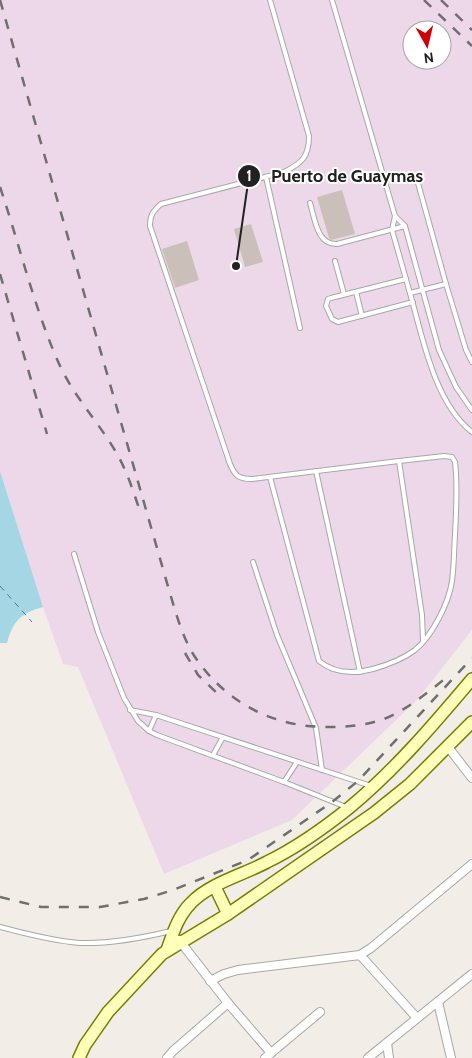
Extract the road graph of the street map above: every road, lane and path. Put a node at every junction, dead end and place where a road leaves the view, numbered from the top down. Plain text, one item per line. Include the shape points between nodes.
1 (270, 0) edge
2 (332, 0) edge
3 (266, 177) junction
4 (418, 183) dead end
5 (310, 203) dead end
6 (395, 216) junction
7 (405, 226) junction
8 (392, 230) junction
9 (335, 261) dead end
10 (406, 279) junction
11 (446, 284) junction
12 (422, 289) junction
13 (356, 292) junction
14 (410, 293) junction
15 (344, 294) junction
16 (413, 302) junction
17 (362, 316) junction
18 (300, 328) dead end
19 (472, 362) edge
20 (472, 410) edge
21 (472, 432) edge
22 (398, 460) junction
23 (316, 471) junction
24 (270, 477) junction
25 (74, 554) dead end
26 (253, 562) dead end
27 (424, 640) junction
28 (360, 672) junction
29 (472, 679) edge
30 (130, 710) junction
31 (156, 716) junction
32 (472, 722) edge
33 (149, 731) junction
34 (223, 737) junction
35 (448, 747) junction
36 (213, 755) junction
37 (297, 762) junction
38 (322, 770) junction
39 (472, 778) edge
40 (284, 782) junction
41 (373, 787) junction
42 (349, 808) junction
43 (472, 864) edge
44 (215, 886) junction
45 (228, 914) junction
46 (0, 927) edge
47 (174, 931) junction
48 (180, 943) junction
49 (167, 950) junction
50 (360, 955) junction
51 (472, 974) edge
52 (210, 981) junction
53 (438, 1002) junction
54 (228, 1003) junction
55 (320, 1012) dead end
56 (418, 1018) junction
57 (387, 1043) junction
58 (268, 1055) edge
59 (79, 1058) edge
60 (167, 1058) edge
61 (368, 1058) edge
62 (389, 1058) edge
63 (451, 1058) edge

1 - 3 lane via 306,122 309,148 296,166
2 - 6 lane
3 - 18 lane
3 - 24 lane via 161,204 154,210 150,226 235,475 242,479
4 - 11 lane
5 - 8 lane via 320,236 326,243 337,244
6 - 7 lane
6 - 8 lane
7 - 8 lane
7 - 12 lane
8 - 10 lane
9 - 15 lane
10 - 13 lane
10 - 14 lane
11 - 12 lane
11 - 19 lane
12 - 14 lane
12 - 20 lane via 442,359
13 - 15 lane
13 - 17 lane
14 - 16 lane
15 - 17 lane via 328,299 326,306 332,319 338,322
16 - 17 lane
16 - 21 lane via 440,386 454,412
22 - 23 lane
22 - 27 lane
22 - 27 lane via 444,456 455,462 452,582 444,607
23 - 24 lane
23 - 28 lane
24 - 28 lane via 319,661 336,670
25 - 30 lane via 98,632
26 - 38 lane via 277,635 316,728
27 - 28 lane via 403,658
29 - 41 main road
30 - 31 lane
30 - 33 lane
31 - 33 lane
31 - 34 lane
32 - 35 main road
33 - 36 lane
34 - 36 lane
34 - 37 lane
35 - 39 street
35 - 45 main road via 374,813
36 - 40 lane
37 - 38 lane
37 - 40 lane
38 - 41 lane
40 - 42 lane
41 - 42 main road
42 - 44 main road via 268,862
43 - 50 street
44 - 45 main road
44 - 47 main road via 192,902
45 - 48 main road
46 - 47 lane via 80,943
47 - 48 street
47 - 49 main road
48 - 49 main road
48 - 52 street
49 - 59 main road via 108,1012
50 - 52 street via 238,970
50 - 56 street
51 - 53 street
52 - 54 street
53 - 56 street
53 - 63 street
54 - 58 street
54 - 60 street
55 - 58 street
56 - 57 street
57 - 61 street
57 - 62 street

